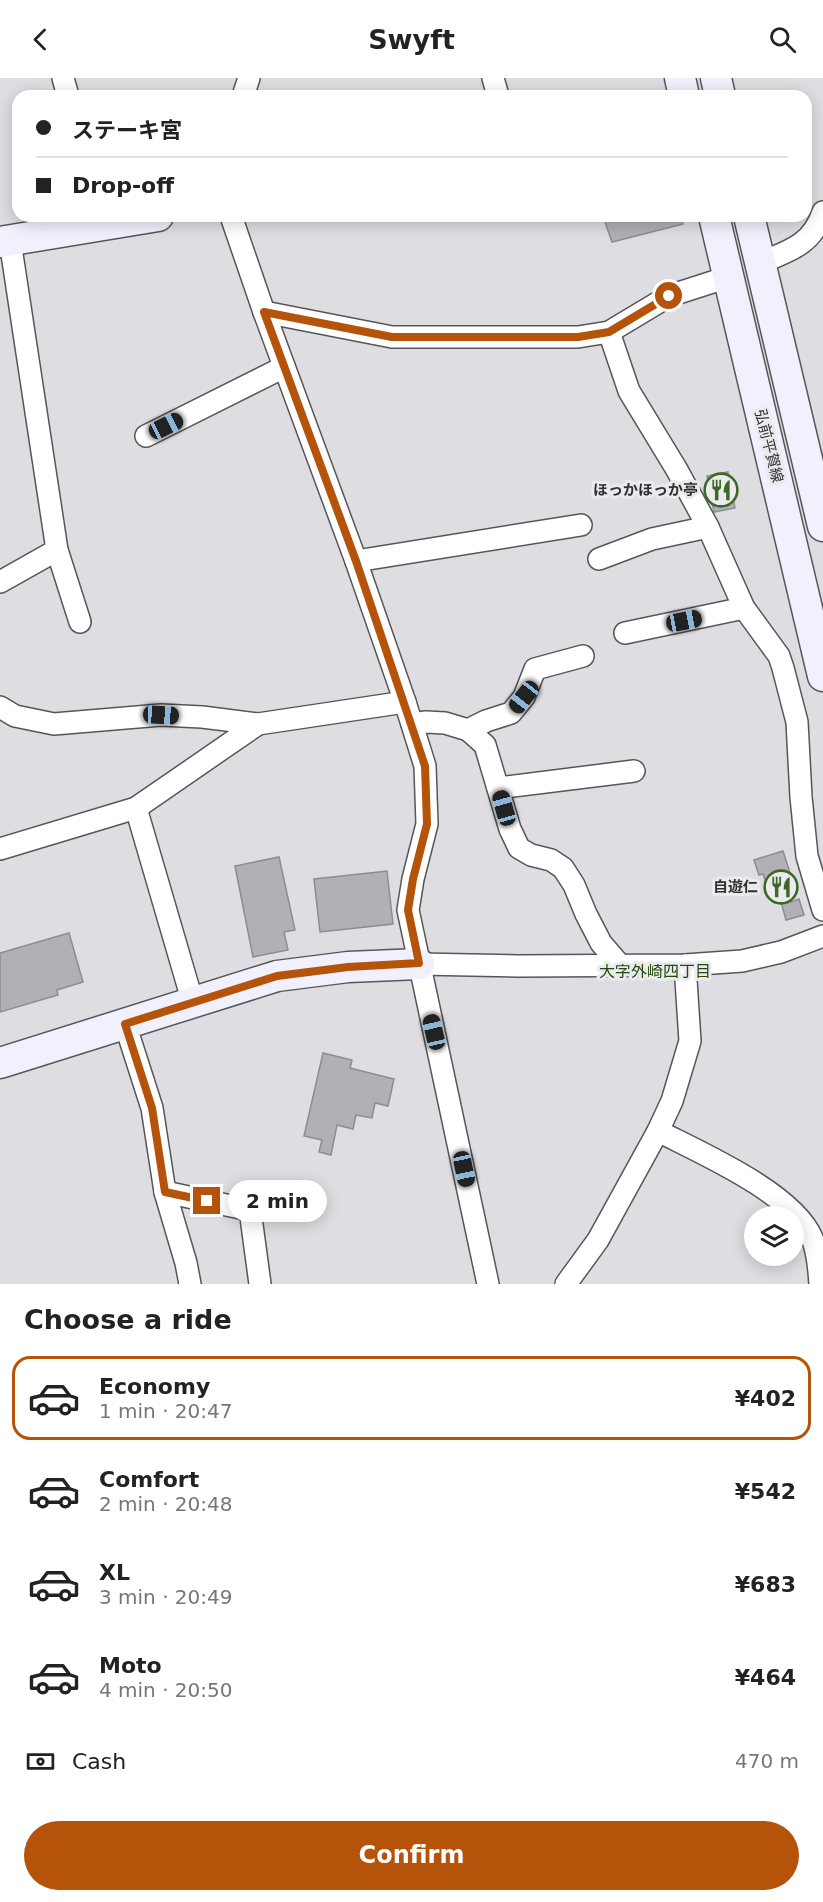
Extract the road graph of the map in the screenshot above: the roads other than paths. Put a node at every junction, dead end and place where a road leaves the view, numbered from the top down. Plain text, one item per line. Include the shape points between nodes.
1 (823, 212) edge
2 (96, 222) edge
3 (233, 222) edge
4 (715, 222) edge
5 (750, 222) edge
6 (5, 242) edge
7 (759, 263) junction
8 (728, 277) junction
9 (264, 312) junction
10 (609, 332) junction
11 (284, 367) junction
12 (146, 436) dead end
13 (815, 458) edge
14 (581, 525) dead end
15 (708, 526) junction
16 (823, 526) edge
17 (57, 550) junction
18 (599, 559) dead end
19 (356, 561) junction
20 (0, 582) edge
21 (744, 608) junction
22 (80, 622) dead end
23 (625, 633) dead end
24 (584, 656) dead end
25 (823, 676) edge
26 (405, 702) junction
27 (0, 707) edge
28 (258, 724) junction
29 (412, 724) junction
30 (468, 730) junction
31 (634, 771) dead end
32 (498, 788) junction
33 (136, 808) junction
34 (0, 849) edge
35 (823, 910) edge
36 (823, 936) edge
37 (419, 963) junction
38 (620, 965) junction
39 (685, 965) junction
40 (192, 1003) junction
41 (125, 1024) junction
42 (0, 1063) edge
43 (658, 1131) junction
44 (165, 1192) junction
45 (821, 1273) edge
46 (570, 1283) edge
47 (189, 1284) edge
48 (260, 1284) edge
49 (488, 1284) edge

1 - 7 street via 807,241
2 - 6 main road
3 - 9 street
4 - 8 main road, 弘前平賀線
5 - 7 main road
6 - 17 street
7 - 13 main road
8 - 10 street via 669,296
8 - 25 main road, 弘前平賀線
9 - 10 street via 392,337 578,337
9 - 11 street
10 - 15 street via 629,391
11 - 12 street
11 - 19 street
13 - 16 main road
14 - 19 street
15 - 18 street via 652,539
15 - 21 street
17 - 20 street
17 - 22 street
19 - 26 street
21 - 23 street
21 - 35 street via 779,656 791,695 797,722 807,856
24 - 30 street via 535,669 524,697 511,713
26 - 28 street
26 - 29 street
27 - 28 street via 15,716 54,724 161,715
28 - 33 street
29 - 30 street via 445,723
29 - 37 street via 425,766 427,824 408,910
30 - 32 street via 485,745
31 - 32 street
32 - 38 street via 519,848 563,868 601,943
33 - 34 street
33 - 40 street
36 - 39 street via 742,961
37 - 38 street
37 - 40 main road via 277,976
37 - 49 street
38 - 39 street
39 - 43 street via 690,1041 672,1101
40 - 41 main road
41 - 42 main road
41 - 44 street via 152,1108
43 - 45 street via 744,1176 791,1209 812,1238
43 - 46 street
44 - 47 street
44 - 48 street via 250,1210

